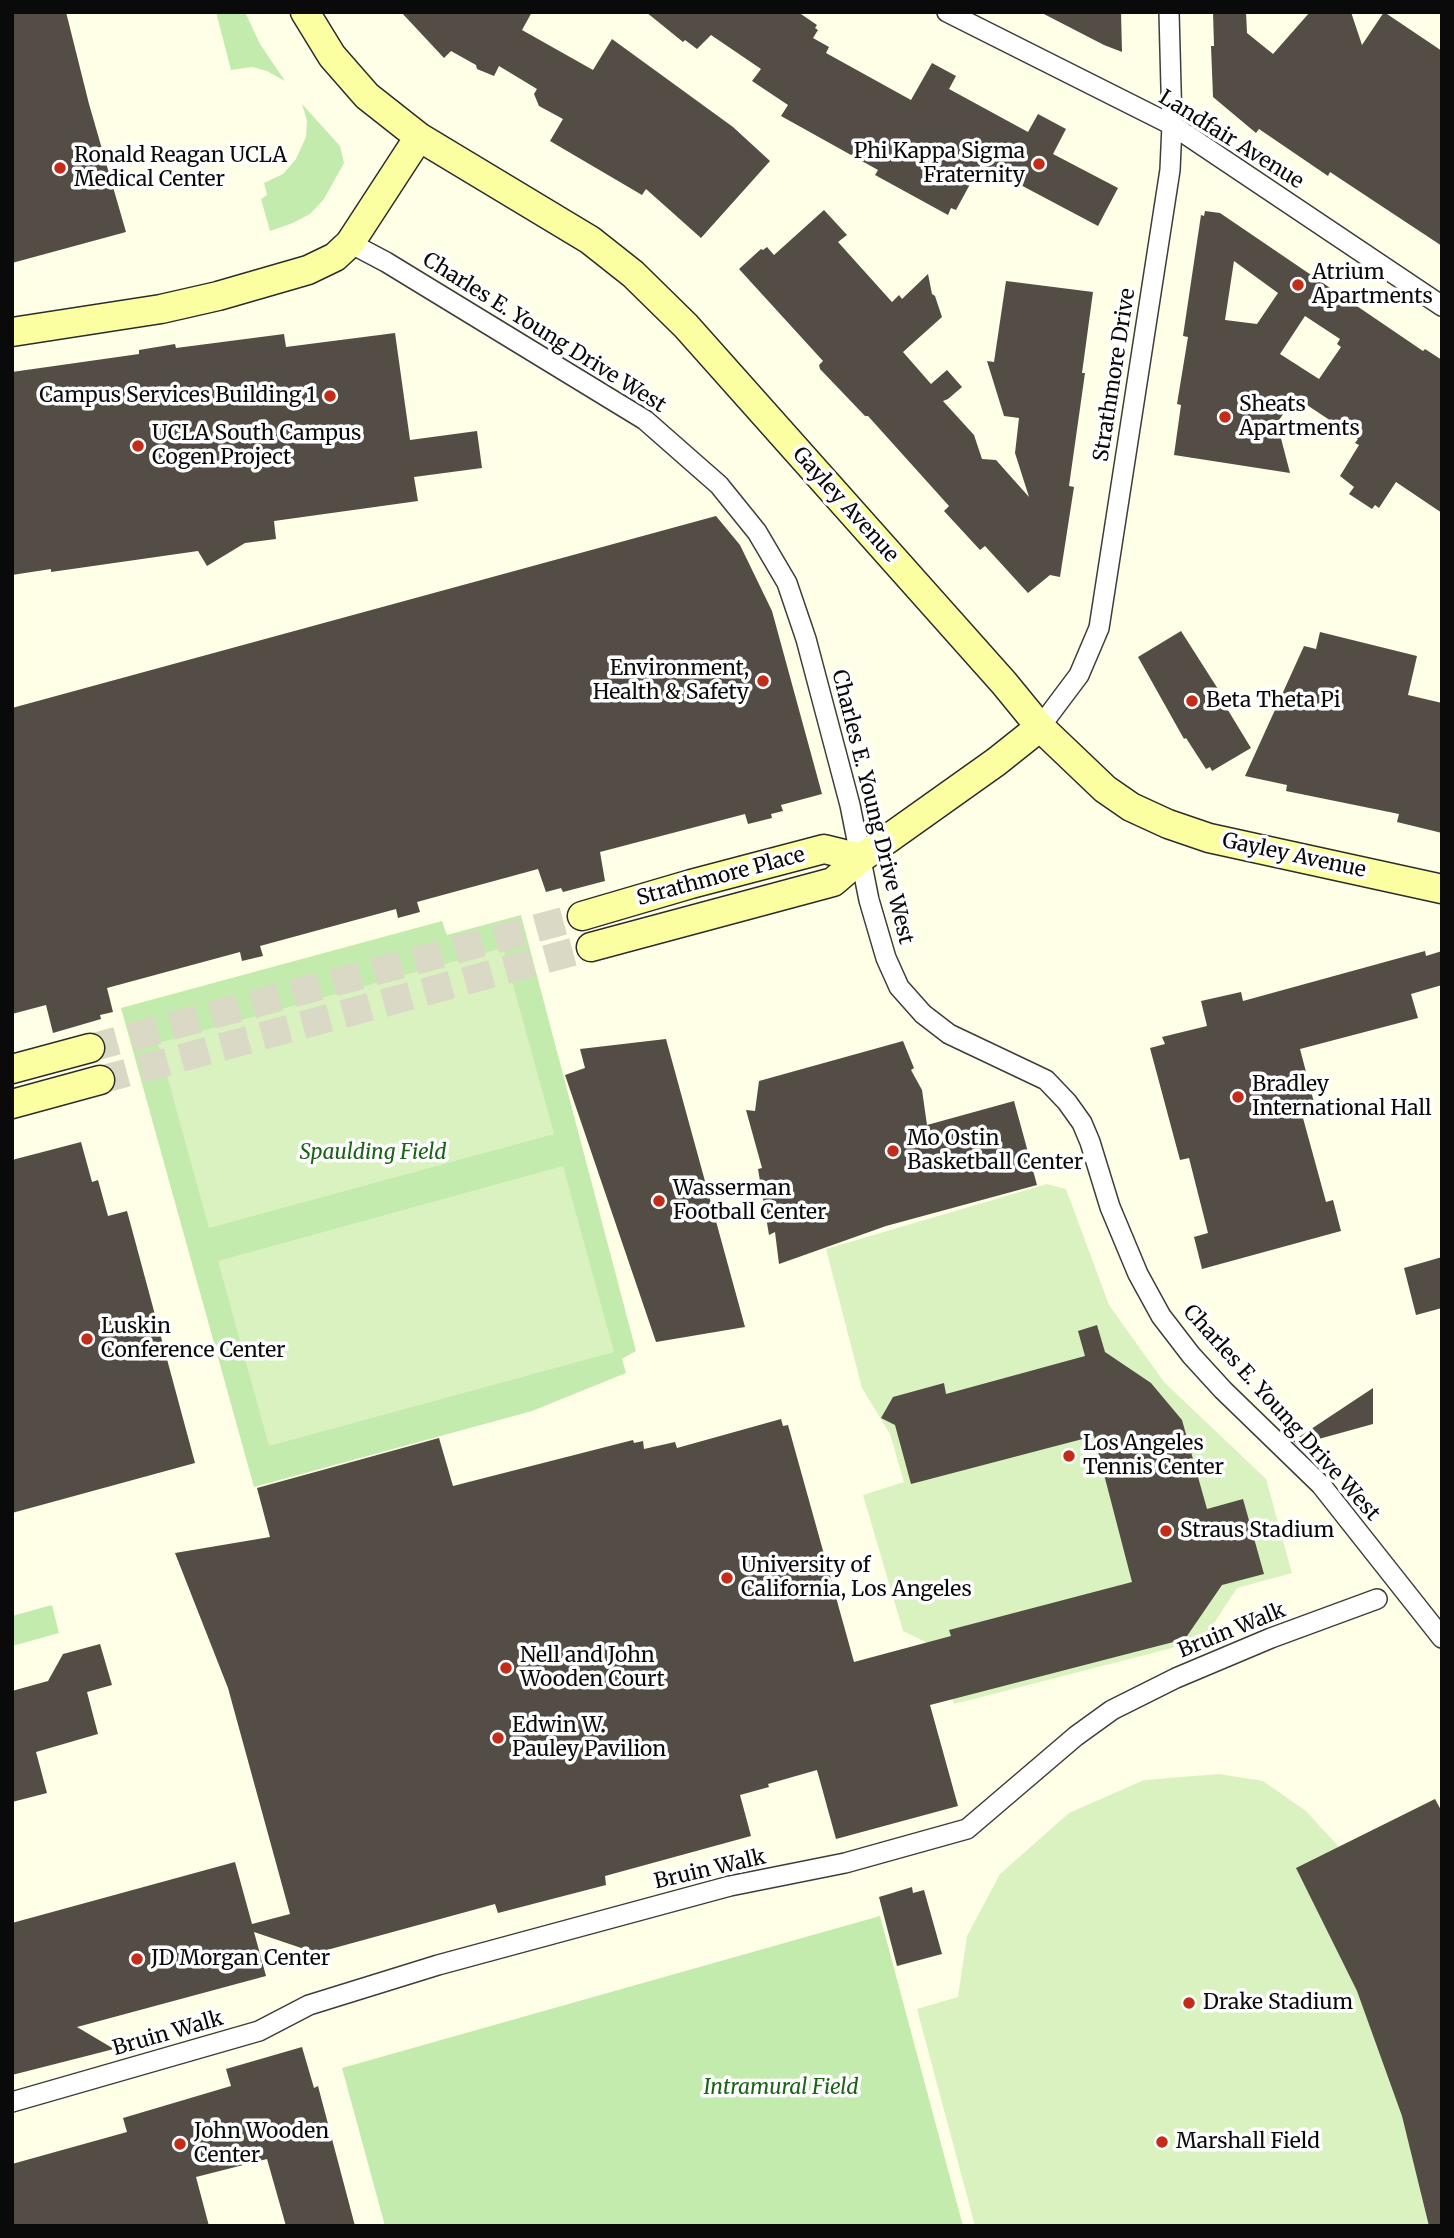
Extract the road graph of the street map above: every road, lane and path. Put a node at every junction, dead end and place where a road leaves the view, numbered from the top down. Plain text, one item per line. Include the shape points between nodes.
1 (305, 12) edge
2 (947, 12) edge
3 (1169, 12) edge
4 (1172, 125) junction
5 (419, 136) junction
6 (350, 243) junction
7 (1442, 306) edge
8 (12, 332) edge
9 (1040, 727) junction
10 (861, 858) junction
11 (1442, 889) edge
12 (582, 915) tunnel mouth
13 (590, 947) tunnel mouth
14 (90, 1048) tunnel mouth
15 (12, 1069) edge
16 (100, 1080) tunnel mouth
17 (12, 1104) edge
18 (1377, 1599) dead end
19 (1442, 1638) edge
20 (12, 2102) edge

1 - 5 street, Gayley Avenue via 332,56 367,96
2 - 4 street, Landfair Avenue
3 - 4 street, Strathmore Drive
4 - 7 street, Landfair Avenue
4 - 9 street, Strathmore Drive via 1170,170 1098,628 1079,675
5 - 6 street
5 - 9 street, Gayley Avenue via 590,240 633,274 686,326
6 - 8 street via 309,270 218,296
6 - 10 street, Charles E. Young Drive West via 645,420 719,485 757,532 786,583 806,639
9 - 10 street, Strathmore Place
9 - 11 street, Gayley Avenue via 1105,789 1168,824 1209,838
10 - 12 street, Strathmore Place via 824,849
10 - 13 street, Strathmore Place via 833,882
10 - 19 street, Charles E. Young Drive West via 886,958 899,987 949,1034 1046,1080 1067,1102 1090,1142 1110,1207 1161,1316 1223,1390 1321,1485
14 - 15 street
16 - 17 street
18 - 20 street, Bruin Walk via 1271,1638 1112,1710 967,1829 845,1863 730,1886 438,1965 309,2005 259,2031

